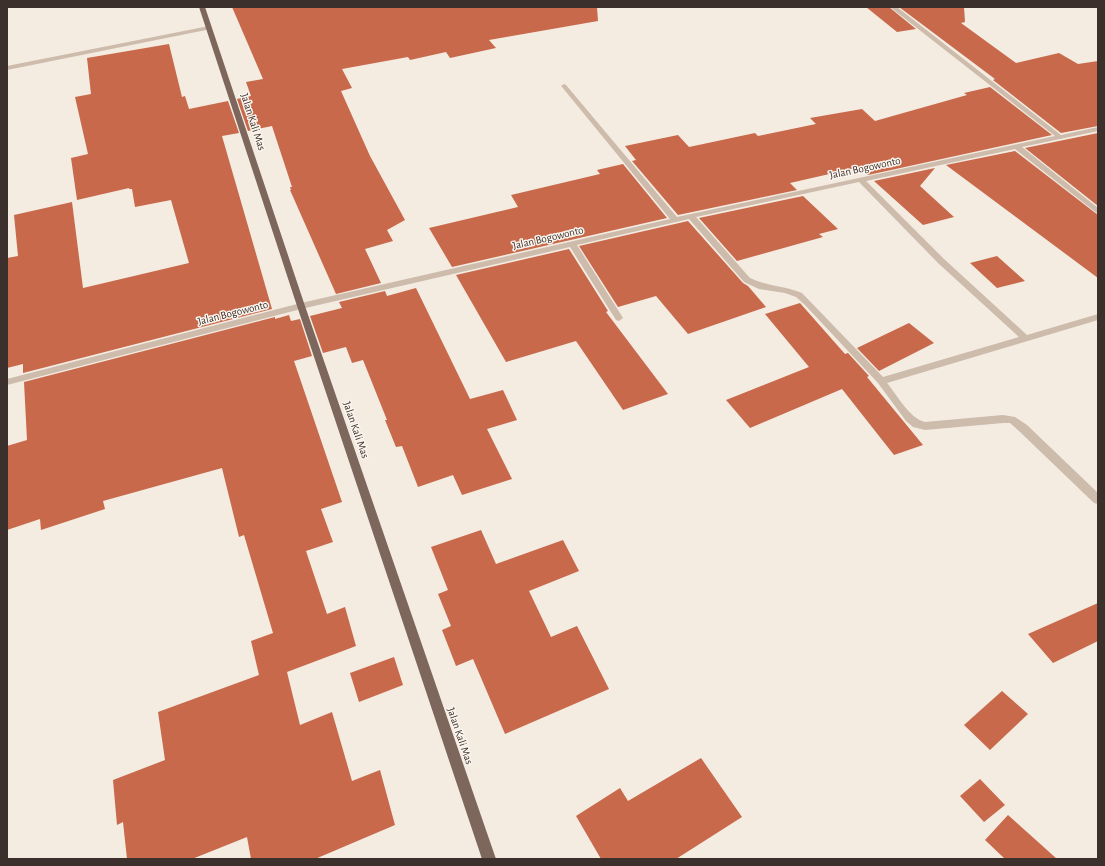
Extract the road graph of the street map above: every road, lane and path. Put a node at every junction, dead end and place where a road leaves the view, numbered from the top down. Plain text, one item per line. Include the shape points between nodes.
1 (202, 7) edge
2 (895, 8) edge
3 (209, 28) junction
4 (7, 68) edge
5 (564, 86) dead end
6 (1098, 129) edge
7 (1060, 137) junction
8 (1016, 146) junction
9 (861, 180) junction
10 (1098, 212) edge
11 (691, 216) junction
12 (675, 220) junction
13 (572, 244) junction
14 (301, 306) junction
15 (1098, 317) edge
16 (620, 318) dead end
17 (1025, 338) junction
18 (881, 381) junction
19 (7, 382) edge
20 (1098, 500) edge
21 (490, 859) edge

1 - 3 main road, Jalan Kali Mas
2 - 7 street
3 - 4 street
3 - 14 main road, Jalan Kali Mas
5 - 12 street
6 - 7 street, Jalan Bogowonto
7 - 8 street, Jalan Bogowonto
8 - 9 street, Jalan Bogowonto
8 - 10 street
9 - 11 street, Jalan Bogowonto
9 - 17 street via 941,261
11 - 12 street, Jalan Bogowonto
11 - 18 street via 747,280 759,286 787,290 798,295
12 - 13 street, Jalan Bogowonto
13 - 14 street, Jalan Bogowonto
13 - 16 street
14 - 19 street, Jalan Bogowonto
14 - 21 main road, Jalan Kali Mas
15 - 17 street
17 - 18 street
18 - 20 street via 916,424 925,426 1012,420

